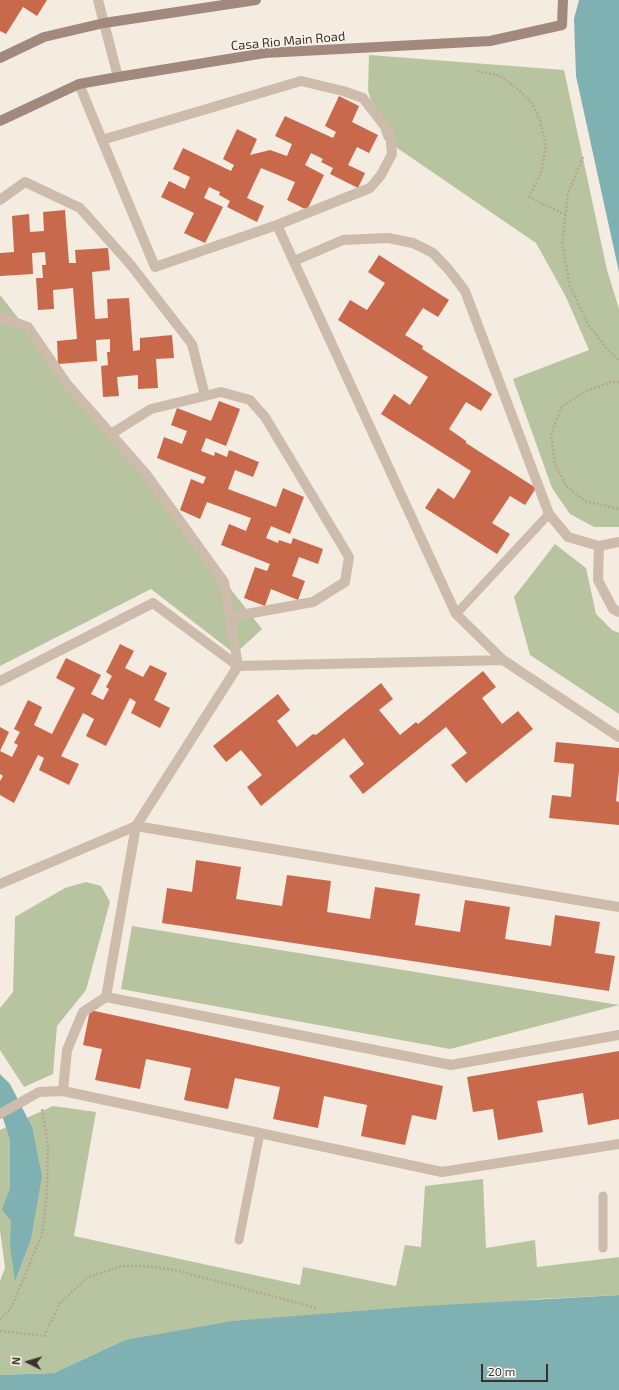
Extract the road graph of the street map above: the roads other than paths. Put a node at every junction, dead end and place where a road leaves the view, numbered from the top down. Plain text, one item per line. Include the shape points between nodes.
1 (98, 0) edge
2 (256, 0) edge
3 (563, 0) edge
4 (104, 23) junction
5 (0, 58) edge
6 (118, 76) junction
7 (79, 84) junction
8 (0, 121) edge
9 (102, 140) junction
10 (0, 200) edge
11 (277, 225) junction
12 (294, 261) junction
13 (0, 317) edge
14 (205, 396) junction
15 (112, 434) junction
16 (549, 514) junction
17 (619, 542) edge
18 (599, 546) junction
19 (619, 612) edge
20 (456, 614) junction
21 (230, 617) junction
22 (503, 660) junction
23 (238, 666) junction
24 (0, 681) edge
25 (619, 737) edge
26 (136, 826) junction
27 (0, 884) edge
28 (619, 907) edge
29 (106, 997) junction
30 (619, 1035) edge
31 (63, 1091) junction
32 (0, 1114) edge
33 (260, 1133) junction
34 (619, 1144) edge
35 (603, 1196) dead end
36 (239, 1240) dead end
37 (603, 1248) dead end

1 - 4 street
2 - 4 street
3 - 6 street, Casa Rio Main Road via 562,25 490,41 265,53
4 - 5 street via 44,37
4 - 6 street
6 - 7 street, Casa Rio Main Road
7 - 8 street, Casa Rio Main Road
7 - 9 street
9 - 11 street via 155,267
9 - 11 street via 301,81 363,98 390,133 392,154 381,176 370,188
10 - 14 street via 25,182 80,208 130,264 192,344
11 - 12 street
12 - 16 street via 343,240 388,238 414,242 433,253 465,291
12 - 20 street
13 - 15 street via 28,327 67,384
14 - 15 street via 151,409
14 - 21 street via 221,392 250,400 265,417 349,557 345,582 313,602
15 - 21 street via 146,474 224,582
16 - 18 street via 568,537
16 - 20 lane
17 - 18 street
18 - 19 street via 598,580 613,609
20 - 22 street
21 - 23 street
22 - 23 street
22 - 25 street
23 - 24 street via 153,603
23 - 26 street
26 - 27 street
26 - 28 street
26 - 29 street
29 - 30 street via 451,1065
29 - 31 street via 83,1012 67,1050
31 - 32 street via 39,1092
31 - 33 street
33 - 34 street via 442,1172
33 - 36 lane
35 - 37 lane

